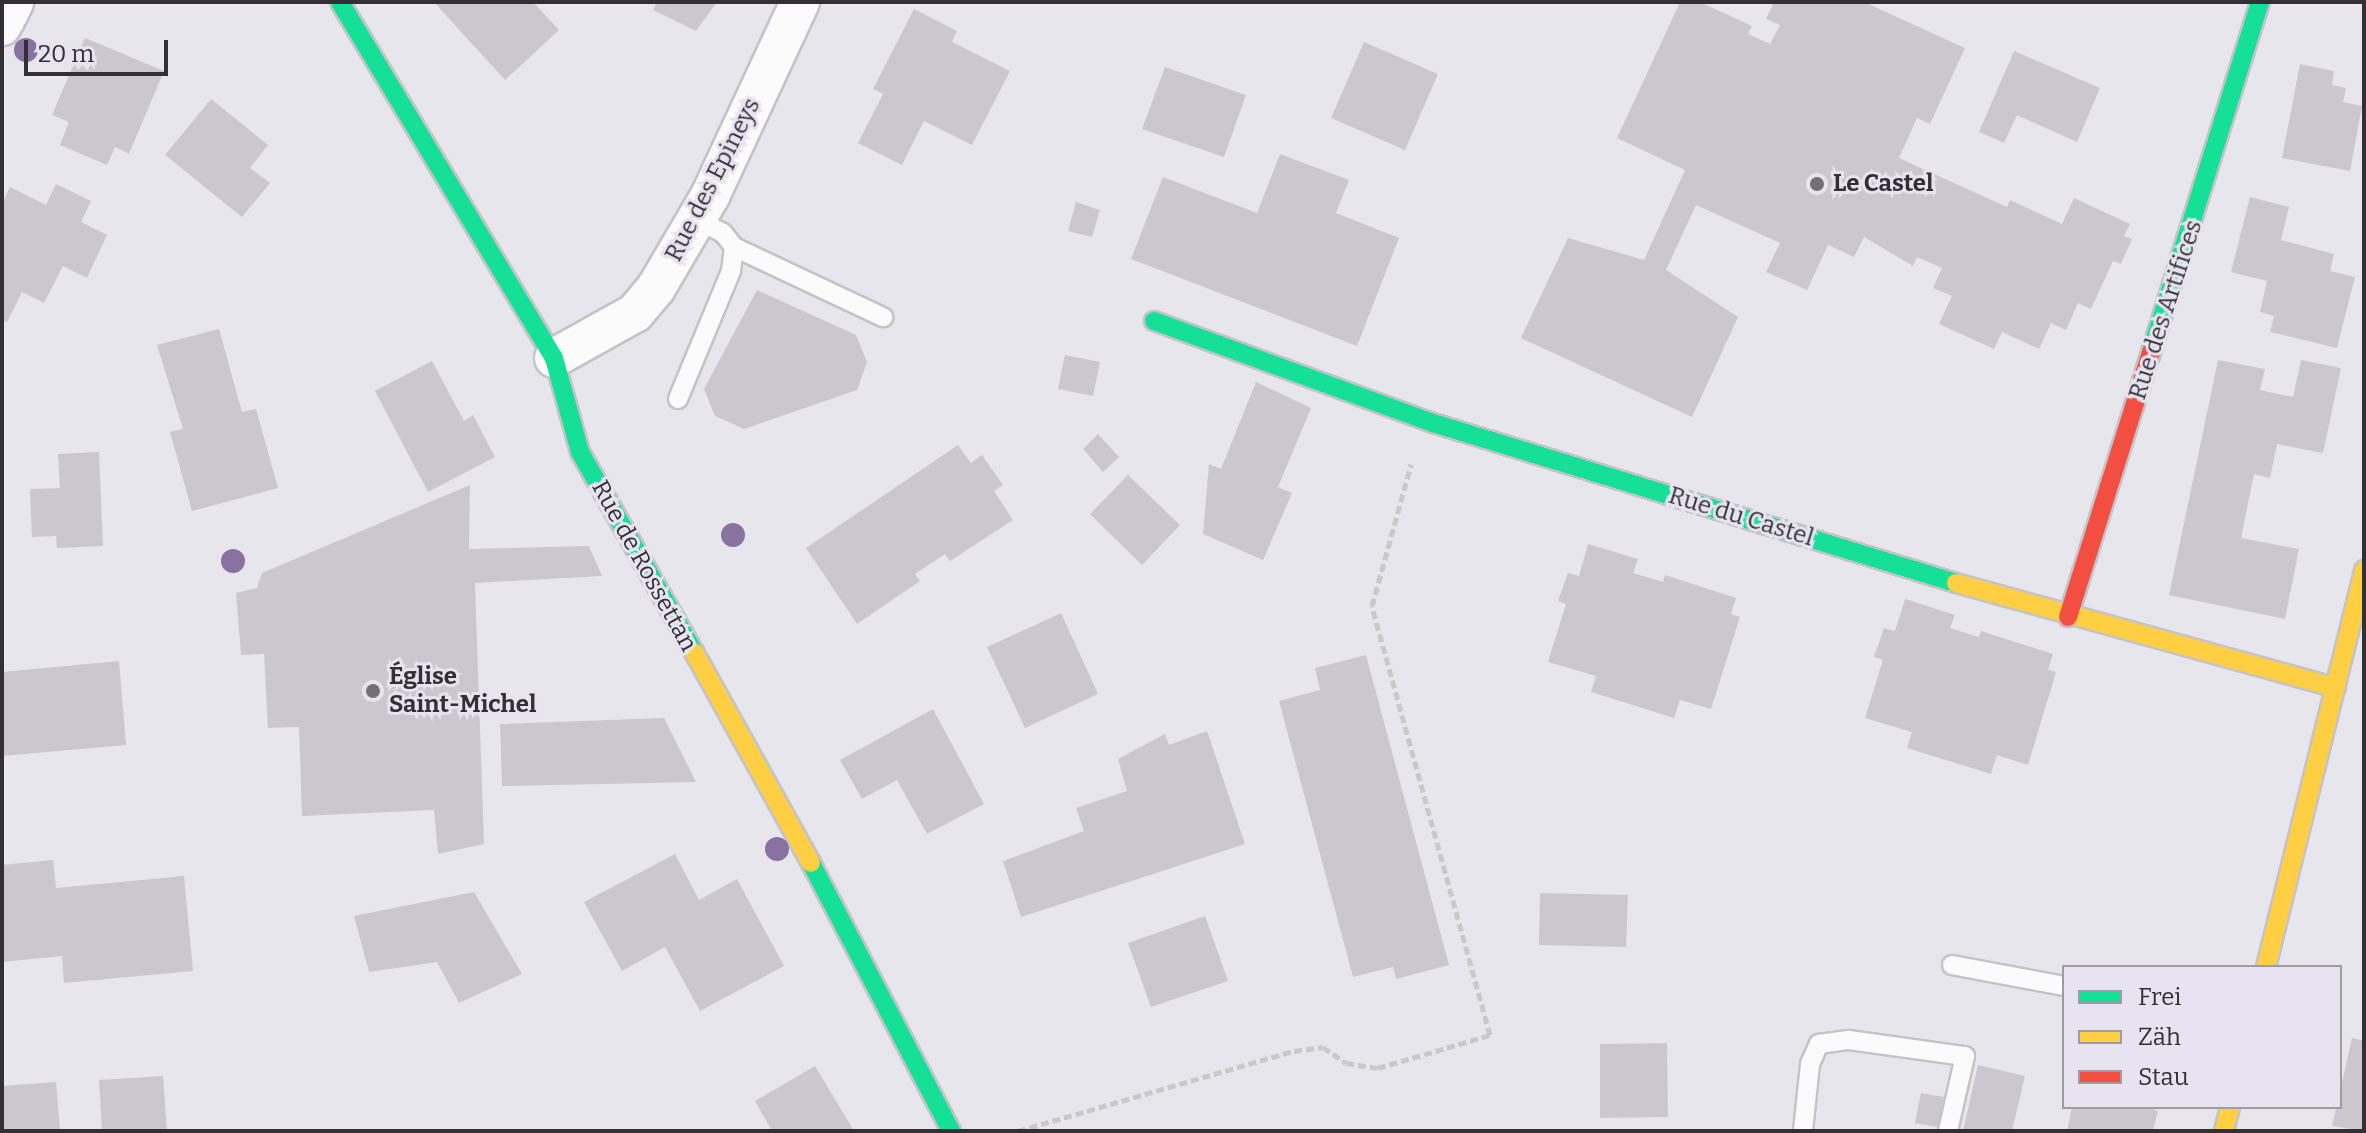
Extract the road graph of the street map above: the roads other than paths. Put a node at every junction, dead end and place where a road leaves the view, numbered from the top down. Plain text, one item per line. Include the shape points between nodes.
1 (14, 2) edge
2 (340, 2) edge
3 (800, 2) edge
4 (2260, 2) edge
5 (2, 26) edge
6 (696, 219) junction
7 (734, 247) junction
8 (883, 317) dead end
9 (1154, 321) dead end
10 (554, 358) junction
11 (678, 399) dead end
12 (2364, 570) edge
13 (2068, 617) junction
14 (2336, 688) junction
15 (1952, 965) dead end
16 (2267, 965) edge
17 (2062, 986) edge
18 (2230, 1109) edge
19 (951, 1131) edge
20 (1803, 1131) edge
21 (1948, 1131) edge
22 (2224, 1131) edge

1 - 5 street
2 - 10 street, Rue de Rossettan
3 - 6 street, Rue des Epineys
4 - 13 street, Rue des Artifices
6 - 7 lane via 723,233
6 - 10 street, Rue des Epineys via 635,313
7 - 8 lane
7 - 11 lane via 731,271
9 - 13 street, Rue du Castel via 1423,420
10 - 19 street, Rue de Rossettan via 580,452 766,778
12 - 14 street
13 - 14 street, Rue du Castel
14 - 16 street
15 - 17 lane
18 - 22 street
20 - 21 lane via 1810,1064 1819,1044 1849,1040 1965,1056

